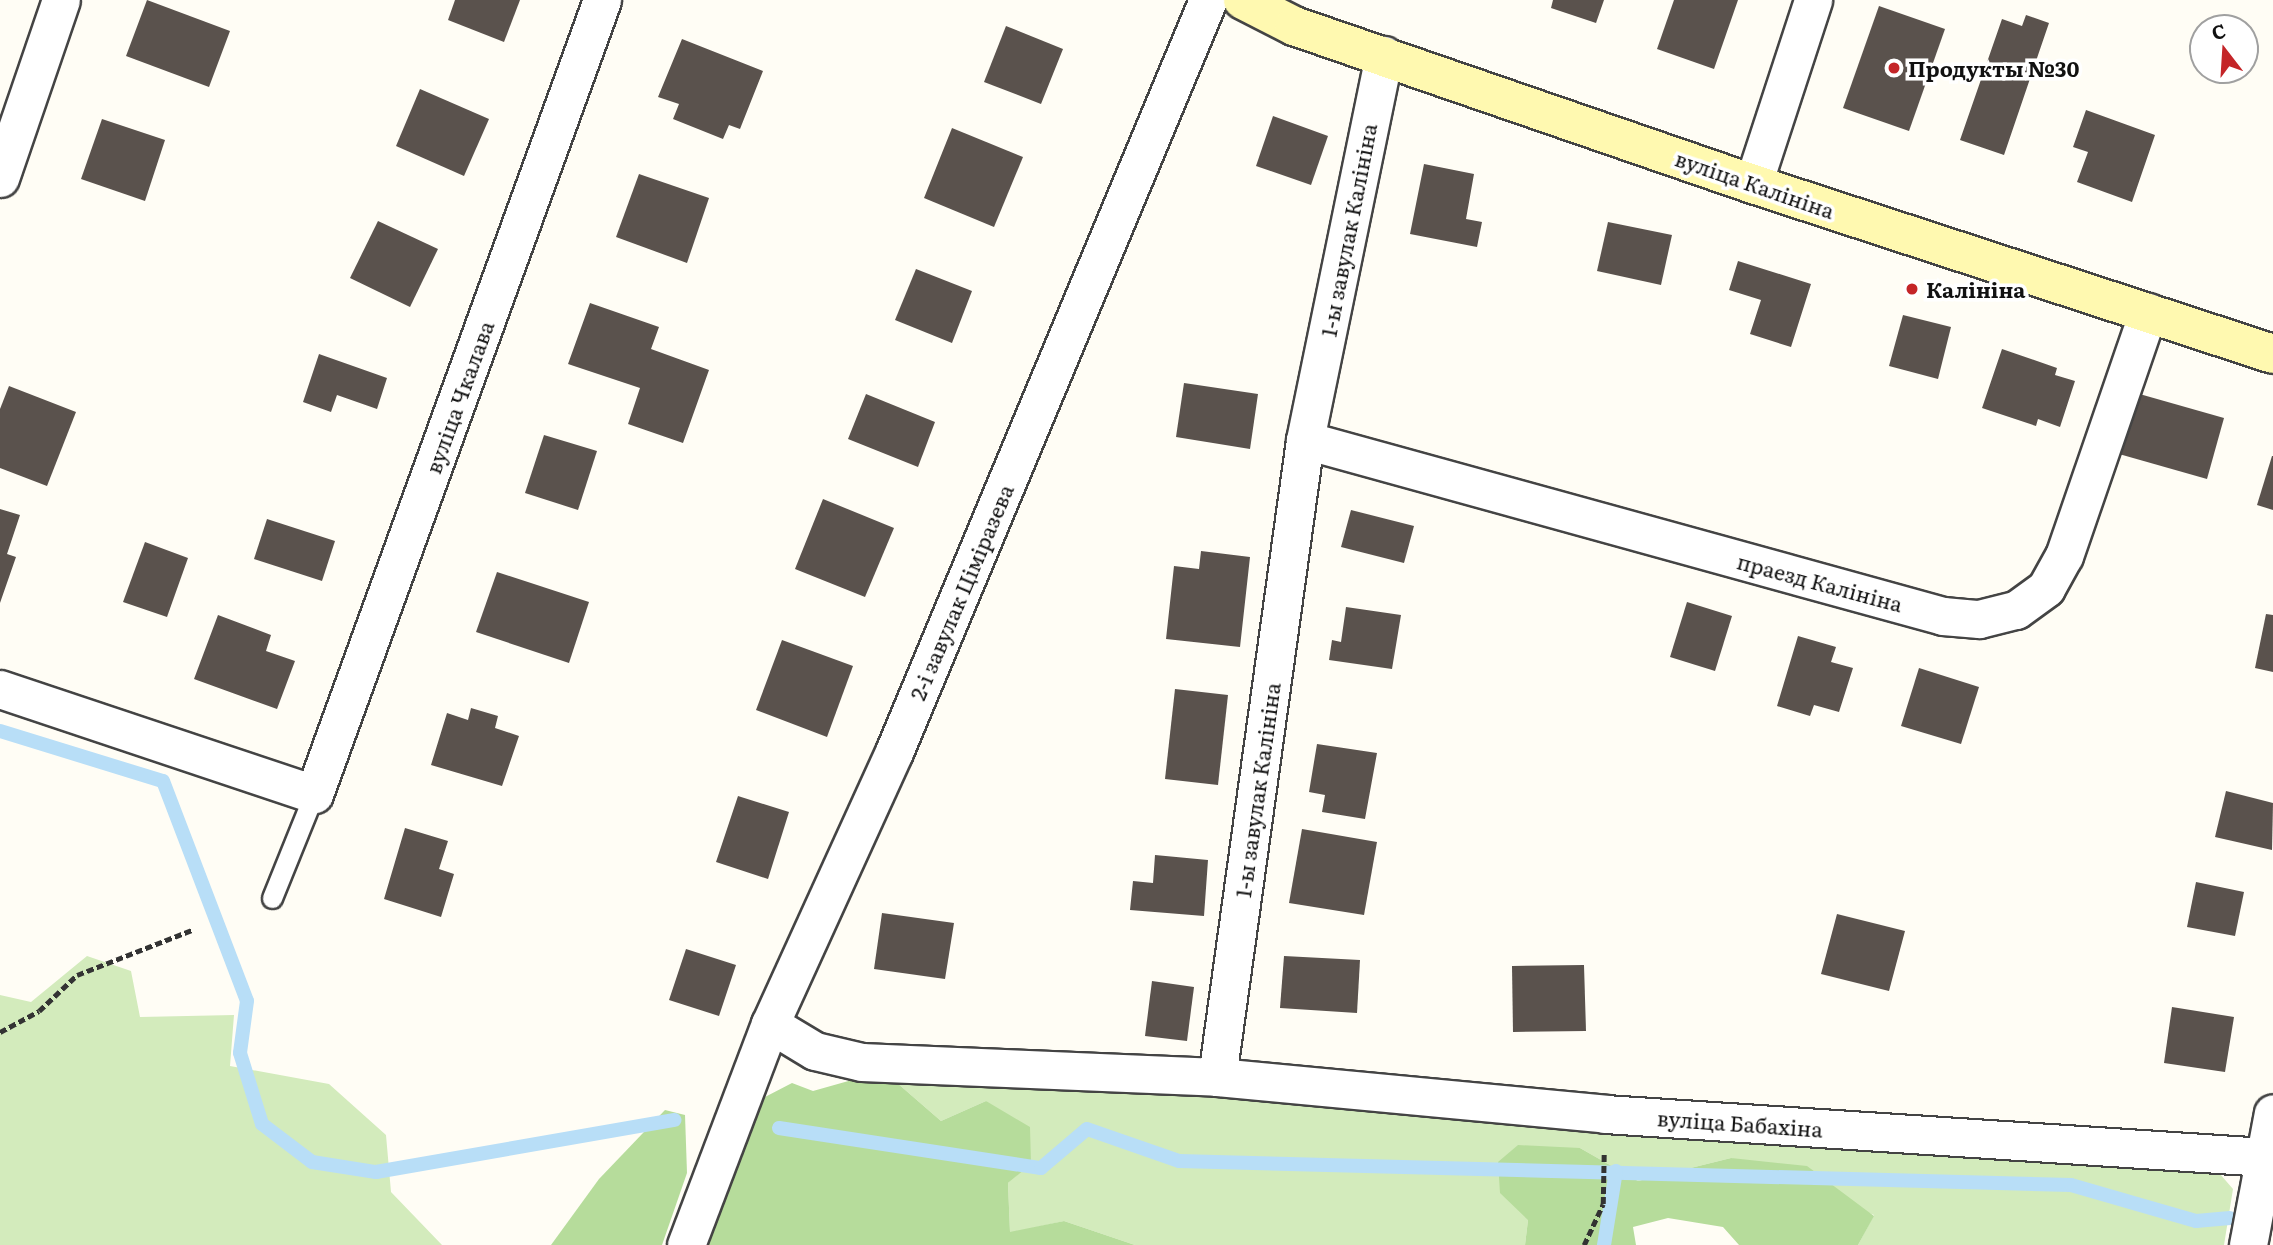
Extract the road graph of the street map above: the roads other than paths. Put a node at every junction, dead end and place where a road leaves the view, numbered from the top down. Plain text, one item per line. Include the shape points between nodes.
1 (61, 0) edge
2 (602, 0) edge
3 (1208, 0) edge
4 (1243, 0) edge
5 (1813, 0) edge
6 (1384, 55) junction
7 (0, 178) edge
8 (1753, 184) junction
9 (2148, 312) junction
10 (2273, 354) edge
11 (1306, 440) junction
12 (0, 689) edge
13 (314, 793) junction
14 (272, 898) dead end
15 (770, 1024) junction
16 (1217, 1077) junction
17 (2273, 1113) edge
18 (2264, 1157) junction
19 (687, 1245) edge
20 (2248, 1245) edge

1 - 7 street
2 - 13 street, вуліца Чкалава
3 - 15 street, 2-і завулак Ціміразева via 894,752
4 - 6 street, вуліца Калініна via 1294,26
5 - 8 street
6 - 8 street, вуліца Калініна
6 - 11 street, 1-ы завулак Калініна
8 - 9 street, вуліца Калініна
9 - 10 street, вуліца Калініна
9 - 11 street, праезд Калініна via 2064,556 2046,588 2016,610 1979,619 1943,616
11 - 16 street, 1-ы завулак Калініна
12 - 13 street
13 - 14 lane
15 - 16 street via 815,1051 862,1062
15 - 19 street, 2-і завулак Ціміразева
16 - 18 street, вуліца Бабахіна via 1605,1114
17 - 18 street
18 - 20 street

